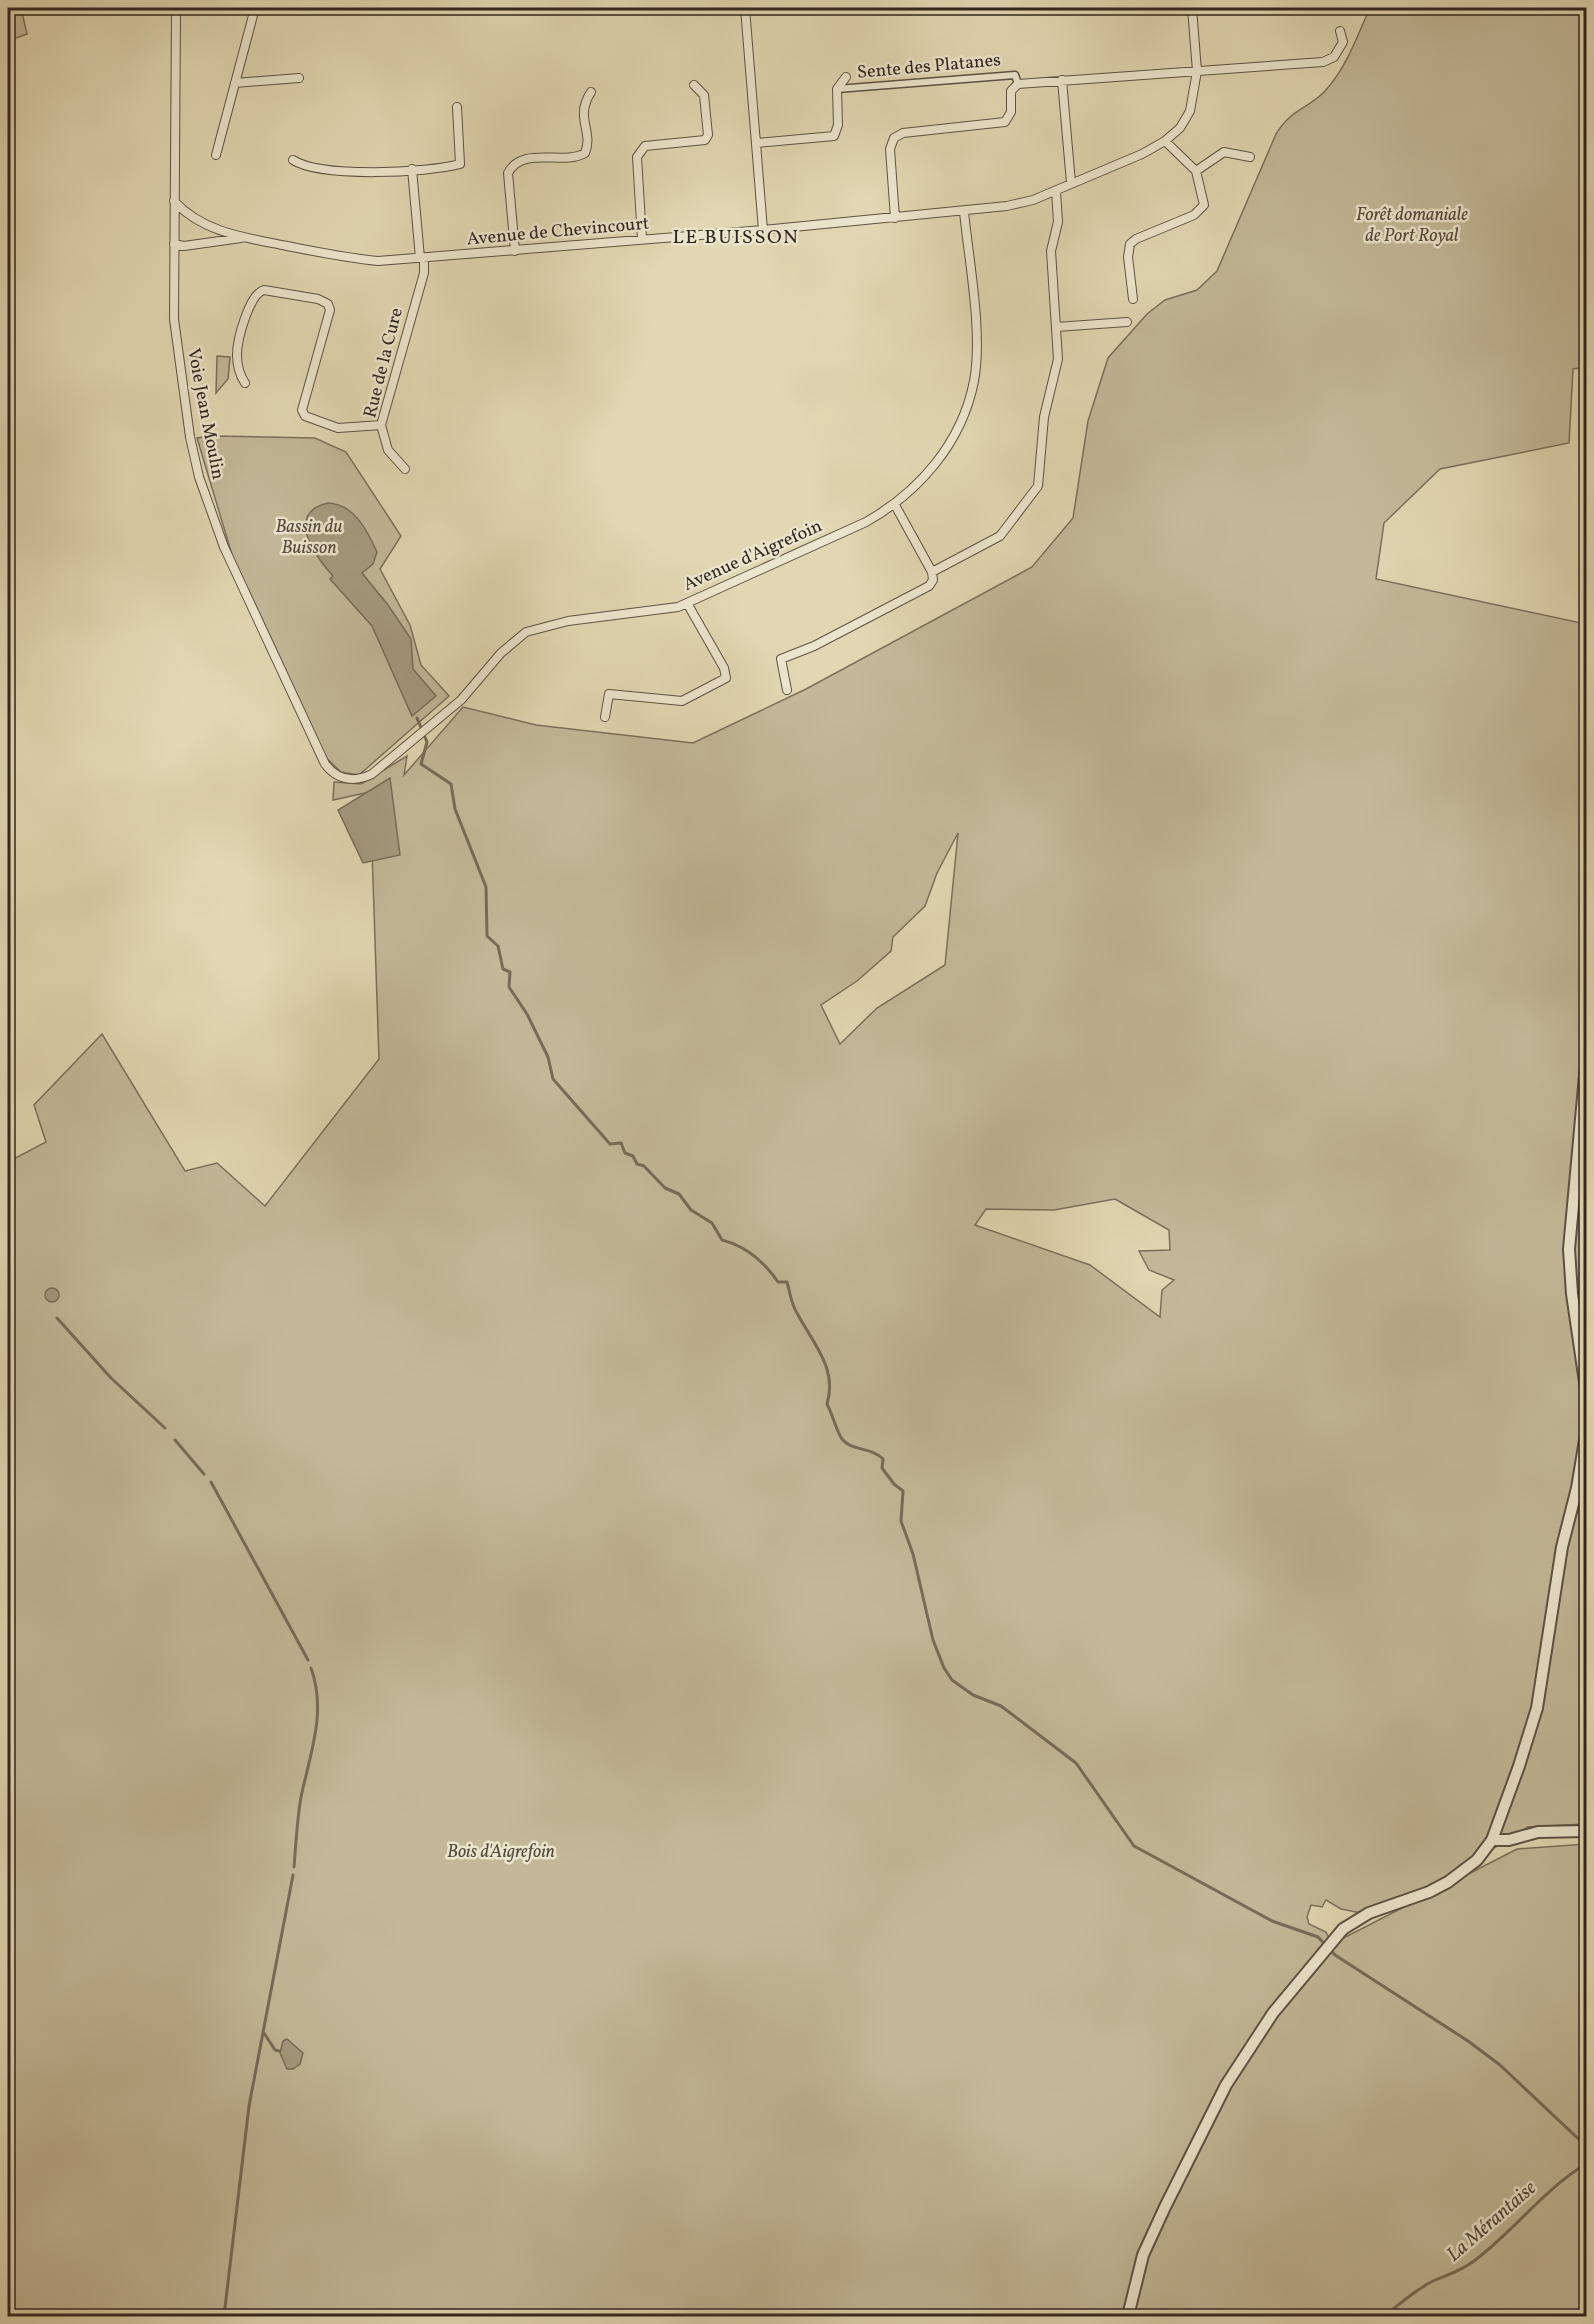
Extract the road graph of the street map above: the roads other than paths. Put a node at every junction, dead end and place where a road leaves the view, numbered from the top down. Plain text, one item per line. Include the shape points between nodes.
1 (176, 8) edge
2 (255, 8) edge
3 (745, 8) edge
4 (1192, 8) edge
5 (1340, 31) dead end
6 (1197, 71) junction
7 (846, 77) dead end
8 (299, 78) dead end
9 (1062, 80) junction
10 (235, 83) junction
11 (1018, 84) junction
12 (694, 85) dead end
13 (837, 89) junction
14 (591, 92) dead end
15 (457, 107) dead end
16 (1165, 141) junction
17 (757, 143) junction
18 (216, 155) dead end
19 (1251, 157) dead end
20 (293, 160) dead end
21 (412, 169) junction
22 (1196, 171) junction
23 (1071, 183) junction
24 (1056, 191) junction
25 (174, 201) junction
26 (964, 212) junction
27 (895, 218) junction
28 (763, 230) junction
29 (241, 238) junction
30 (642, 239) junction
31 (174, 244) junction
32 (515, 250) junction
33 (422, 258) junction
34 (1133, 299) dead end
35 (1127, 321) dead end
36 (1056, 327) junction
37 (245, 383) dead end
38 (381, 425) junction
39 (405, 469) dead end
40 (895, 505) junction
41 (932, 572) junction
42 (687, 603) junction
43 (787, 690) dead end
44 (605, 717) dead end
45 (356, 780) joint
46 (1587, 1065) edge
47 (1587, 1389) edge
48 (1587, 1434) edge
49 (1587, 1831) edge
50 (1492, 1840) junction
51 (1128, 2316) edge

1 - 25 street, Voie Jean Moulin
2 - 10 street
3 - 17 street
4 - 6 street, Avenue de Chevincourt
5 - 6 street via 1343,42 1334,57 1323,62
6 - 9 street
6 - 16 street, Avenue de Chevincourt via 1190,111 1180,128
7 - 13 street
8 - 10 street
9 - 11 street
9 - 23 street
10 - 18 street
11 - 13 street, Sente des Platanes via 1015,75
11 - 27 street via 1011,91 1011,112 1005,122 903,133 894,138 891,149
12 - 30 street via 704,95 708,135 705,140 645,146 637,157
13 - 17 street via 838,125 834,136
14 - 32 street via 582,107 588,146 585,153 527,159 508,173
15 - 21 street via 460,164
16 - 22 street
16 - 23 street, Avenue de Chevincourt
17 - 28 street
19 - 22 street via 1224,152
20 - 21 street via 308,166 364,173
21 - 33 street, Rue de la Cure
22 - 34 street via 1204,202 1202,210 1130,244
23 - 24 street, Avenue de Chevincourt
24 - 26 street, Avenue de Chevincourt via 1033,201
24 - 36 street via 1058,222 1051,251
25 - 29 street, Avenue de Chevincourt via 184,211
25 - 31 street, Voie Jean Moulin
26 - 27 street, Avenue de Chevincourt
26 - 40 street, Avenue d'Aigrefoin via 975,328 974,381 949,446 929,474
27 - 28 street, Avenue de Chevincourt
28 - 30 street, Avenue de Chevincourt
29 - 31 street, Avenue de Chevincourt
29 - 33 street, Avenue de Chevincourt via 339,257 378,261
30 - 32 street, Avenue de Chevincourt
31 - 45 street, Voie Jean Moulin via 174,319 183,402 210,510 232,566 325,764 336,775
32 - 33 street, Avenue de Chevincourt
33 - 38 street, Rue de la Cure via 424,273
35 - 36 street
36 - 41 street via 1058,359 1044,417 1038,486 1000,536
37 - 38 street via 238,372 237,352 251,299 264,290 318,299 328,304 330,310 302,410 305,416 338,428
38 - 39 street, Rue de la Cure via 388,450
40 - 41 street
40 - 42 street, Avenue d'Aigrefoin via 866,522
41 - 43 street via 929,586 781,659
42 - 44 street via 726,678 682,701 609,694
42 - 45 street, Avenue d'Aigrefoin via 637,614 550,624 526,632 501,653 455,706 372,774
46 - 47 street via 1569,1249
48 - 50 street via 1562,1547 1537,1708
49 - 50 street via 1538,1832
50 - 51 street via 1483,1855 1448,1882 1369,1913 1343,1929 1272,2013 1226,2085 1165,2207 1143,2255

